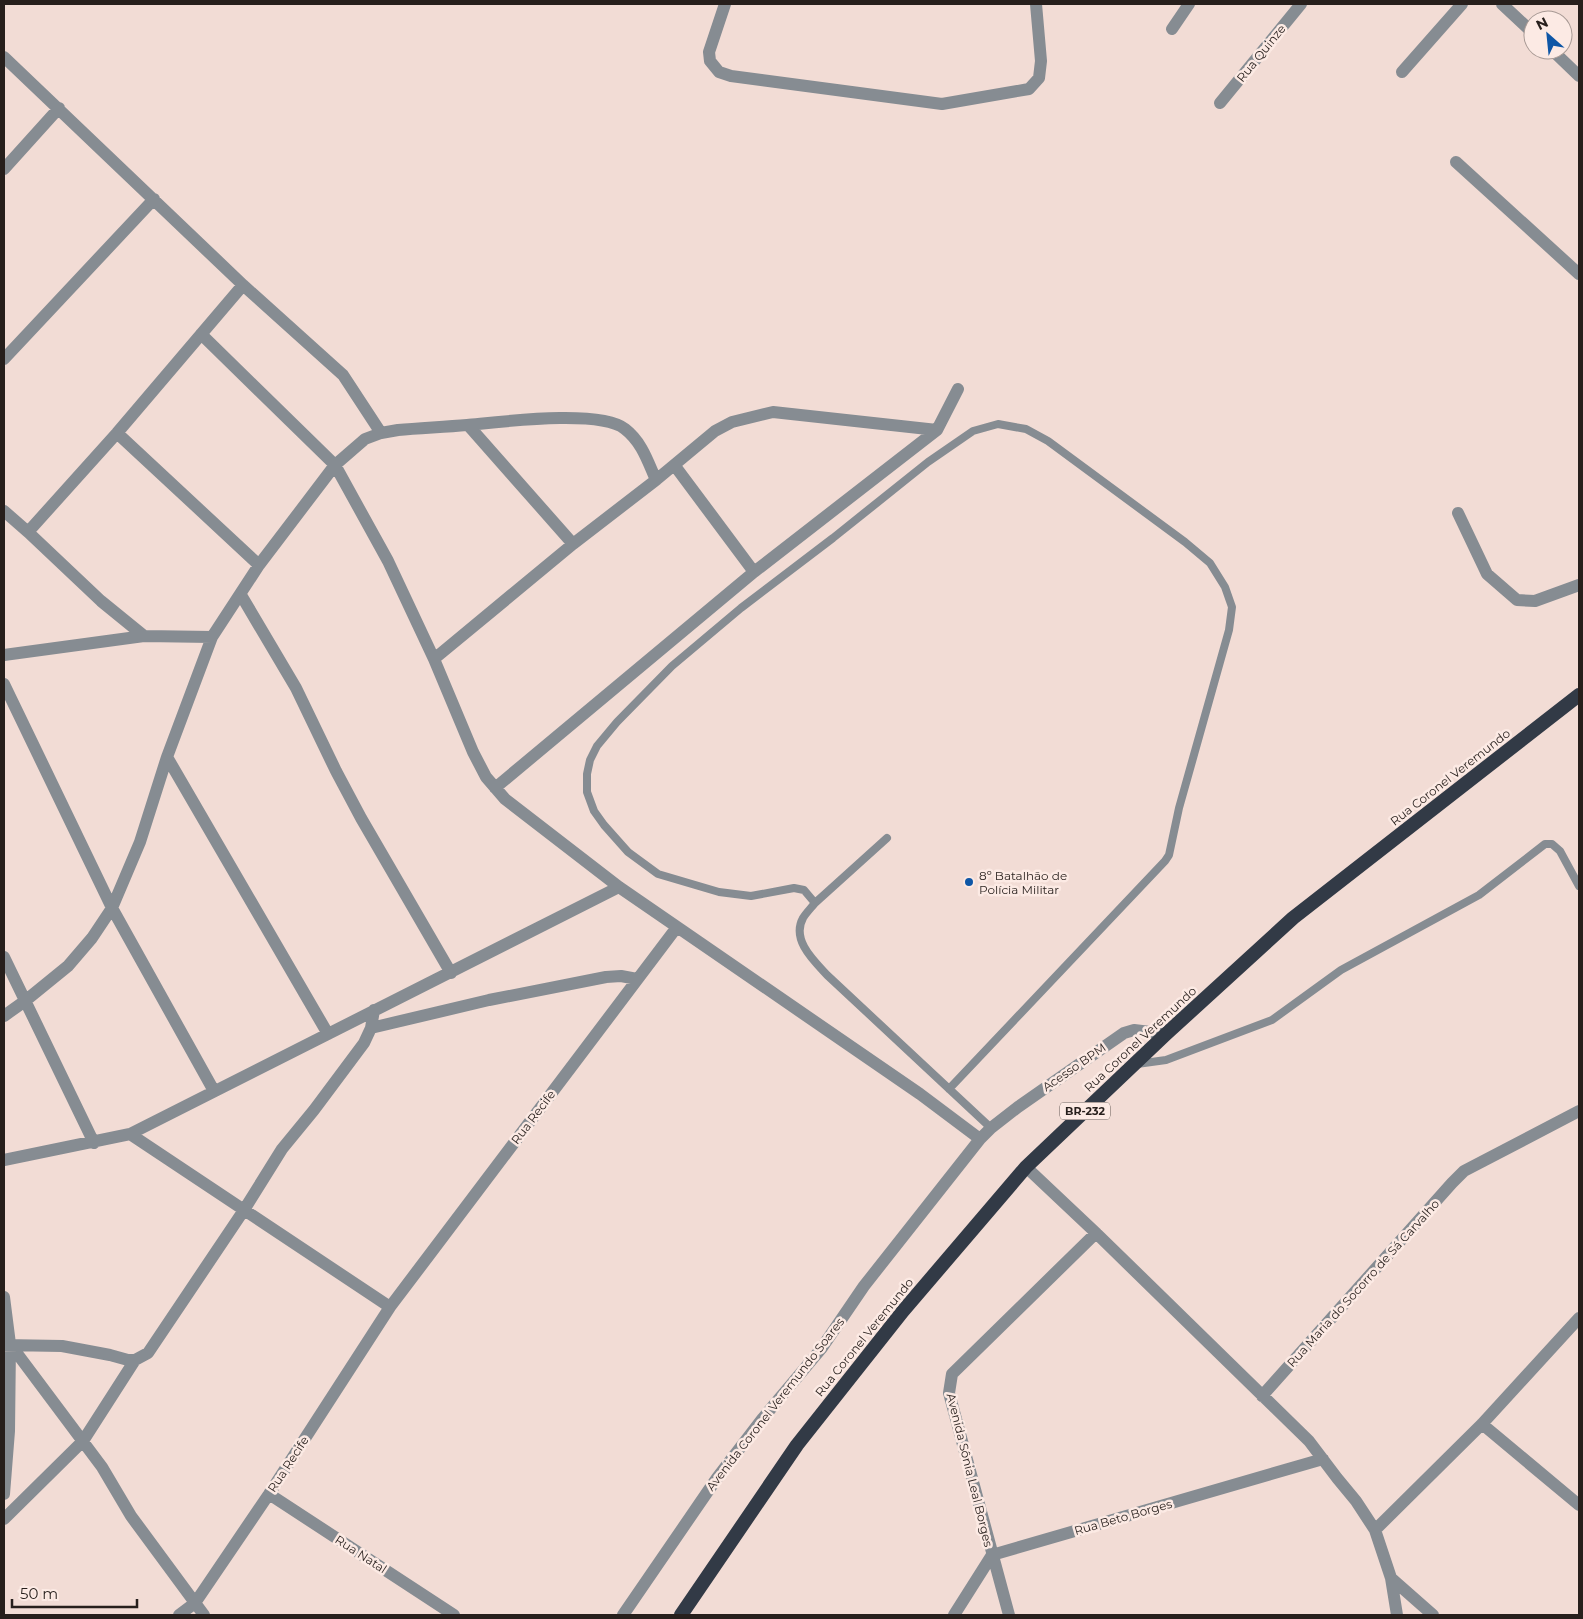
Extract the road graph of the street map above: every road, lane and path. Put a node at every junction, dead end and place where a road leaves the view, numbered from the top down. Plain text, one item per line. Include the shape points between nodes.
1 (725, 4) edge
2 (1036, 4) edge
3 (1189, 4) edge
4 (1301, 4) edge
5 (1462, 4) edge
6 (1502, 4) edge
7 (1523, 23) edge
8 (1172, 29) dead end
9 (4, 56) edge
10 (1562, 60) edge
11 (1402, 72) dead end
12 (1579, 76) edge
13 (1220, 103) dead end
14 (59, 108) junction
15 (1456, 162) dead end
16 (4, 169) edge
17 (154, 199) junction
18 (1579, 274) edge
19 (243, 285) junction
20 (201, 334) junction
21 (4, 358) edge
22 (958, 388) dead end
23 (468, 425) junction
24 (937, 430) junction
25 (117, 433) junction
26 (381, 433) junction
27 (335, 465) junction
28 (675, 466) junction
29 (656, 480) junction
30 (4, 512) edge
31 (1458, 513) dead end
32 (28, 532) junction
33 (572, 544) junction
34 (259, 565) junction
35 (754, 572) junction
36 (1579, 585) edge
37 (241, 595) junction
38 (144, 636) junction
39 (212, 637) junction
40 (4, 655) edge
41 (434, 659) junction
42 (4, 684) edge
43 (1579, 695) edge
44 (167, 757) junction
45 (495, 788) junction
46 (887, 838) dead end
47 (1579, 886) edge
48 (619, 887) junction
49 (815, 903) junction
50 (112, 908) junction
51 (677, 926) junction
52 (4, 957) edge
53 (451, 973) junction
54 (637, 979) junction
55 (25, 1001) junction
56 (374, 1010) junction
57 (4, 1016) edge
58 (371, 1028) junction
59 (328, 1034) junction
60 (1166, 1034) junction
61 (1134, 1064) junction
62 (949, 1089) junction
63 (214, 1091) junction
64 (1579, 1111) edge
65 (991, 1128) junction
66 (130, 1134) junction
67 (980, 1139) junction
68 (94, 1143) junction
69 (4, 1160) edge
70 (1026, 1167) junction
71 (244, 1210) junction
72 (1096, 1232) junction
73 (4, 1296) edge
74 (390, 1307) junction
75 (1579, 1318) edge
76 (7, 1344) edge
77 (134, 1360) junction
78 (1262, 1396) junction
79 (1482, 1424) junction
80 (83, 1441) junction
81 (1323, 1459) junction
82 (4, 1494) edge
83 (268, 1494) junction
84 (1579, 1505) edge
85 (4, 1519) edge
86 (1375, 1530) junction
87 (992, 1555) junction
88 (1391, 1578) junction
89 (195, 1603) junction
90 (179, 1615) edge
91 (204, 1615) edge
92 (454, 1615) edge
93 (623, 1615) edge
94 (681, 1615) edge
95 (954, 1615) edge
96 (1009, 1615) edge
97 (1397, 1615) edge
98 (1433, 1615) edge

1 - 2 street via 709,52 710,61 719,72 942,104 1029,89 1039,78 1041,61
3 - 8 street
4 - 13 street, Rua Quinze
5 - 11 street
6 - 7 street
9 - 14 street
10 - 12 street
14 - 16 street
14 - 17 street
15 - 18 street
17 - 19 street
17 - 21 street
19 - 20 street
19 - 26 street via 343,375
20 - 25 street
20 - 27 street
22 - 24 street
23 - 26 street
23 - 29 street via 578,418 611,422 624,428 642,446
23 - 33 street
24 - 28 street via 773,412 750,416 715,431
24 - 35 street
25 - 32 street
25 - 34 street
26 - 27 street via 365,440
27 - 34 street
27 - 41 street via 388,561
28 - 29 street
28 - 35 street
29 - 33 street
30 - 32 street
31 - 36 street via 1487,574 1517,600 1535,601
32 - 38 street via 101,601
33 - 41 street
34 - 37 street
35 - 45 street
37 - 39 street
37 - 53 street via 296,688 361,818
38 - 39 street
38 - 40 street
39 - 44 street
41 - 45 street via 473,752
42 - 50 street
43 - 60 highway, Rua Coronel Veremundo / BR-232 via 1293,918
44 - 50 street via 140,842
44 - 59 street
45 - 48 street
46 - 49 lane
47 - 61 lane via 1560,851 1552,844 1545,844 1480,895 1341,970 1272,1020 1166,1060
48 - 51 street
48 - 53 street
49 - 62 lane via 803,918 800,928 802,943 810,957
49 - 62 lane via 804,890 794,888 751,896 719,892 658,874 628,852 594,810 587,792 587,774 597,746 672,666 928,462 973,431 998,424 1026,429 1048,442 1210,563 1225,587 1232,607 1229,630 1169,855
50 - 55 street via 68,966
50 - 63 street
51 - 54 street, Rua Recife
51 - 67 street
52 - 55 street
53 - 56 street
54 - 58 street via 606,977
54 - 74 street, Rua Recife
55 - 57 street
55 - 68 street
56 - 58 street
56 - 59 street
58 - 71 street via 348,1067 282,1149
59 - 63 street
60 - 61 highway, Rua Coronel Veremundo / BR-232
60 - 65 street, Acesso BPM via 1134,1030 1124,1033
61 - 70 highway, Rua Coronel Veremundo / BR-232
62 - 65 lane
63 - 66 street
64 - 78 street, Rua Maria do Socorro de Sá Carvalho via 1464,1172
65 - 67 street, Avenida Coronel Veremundo Soares
66 - 68 street
66 - 71 street
67 - 93 street, Avenida Coronel Veremundo Soares via 864,1286 821,1349 717,1478
68 - 69 street
70 - 72 street
70 - 94 highway, Rua Coronel Veremundo / BR-232 via 903,1311 797,1445
71 - 74 street
71 - 77 street via 148,1354
72 - 78 street
72 - 87 street, Avenida Sônia Leal Borges via 952,1374 949,1393
73 - 76 street
74 - 83 street, Rua Recife
75 - 79 street
76 - 77 street via 62,1346
76 - 80 street
76 - 82 street via 9,1431
77 - 80 street
78 - 81 street
79 - 84 street
79 - 86 street
80 - 85 street
80 - 89 street via 131,1516
81 - 86 street
81 - 87 street, Rua Beto Borges
83 - 89 street, Rua Recife
83 - 92 street, Rua Natal
86 - 88 street
87 - 95 street
87 - 96 street, Avenida Sônia Leal Borges
88 - 97 street
88 - 98 street
89 - 90 street, Rua Recife
89 - 91 street

